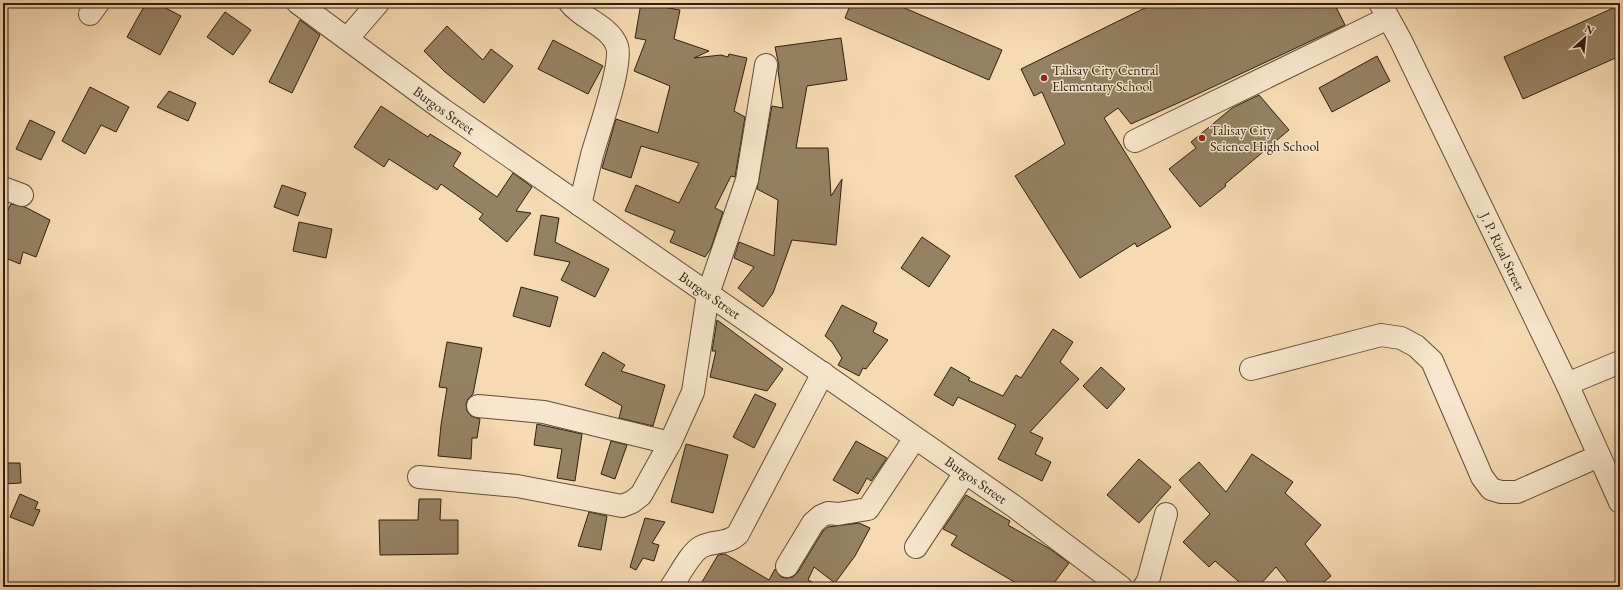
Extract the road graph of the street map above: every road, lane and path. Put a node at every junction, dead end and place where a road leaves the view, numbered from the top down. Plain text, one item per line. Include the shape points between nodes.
1 (298, 3) edge
2 (378, 3) edge
3 (570, 3) edge
4 (1384, 10) edge
5 (347, 39) junction
6 (766, 65) dead end
7 (1135, 141) dead end
8 (580, 205) junction
9 (708, 294) junction
10 (1620, 362) edge
11 (1251, 369) dead end
12 (824, 373) junction
13 (1567, 384) junction
14 (478, 406) dead end
15 (915, 438) junction
16 (670, 443) junction
17 (1600, 456) junction
18 (965, 472) junction
19 (419, 477) dead end
20 (1620, 502) edge
21 (1166, 514) dead end
22 (916, 547) dead end
23 (787, 566) dead end
24 (671, 587) edge
25 (1121, 587) edge
26 (1144, 587) edge

1 - 5 street, Burgos Street
2 - 5 street
3 - 8 street via 578,12 607,32 617,46 616,69 608,105
4 - 7 street
4 - 13 street, J. P. Rizal Street
5 - 8 street, Burgos Street
6 - 9 street via 747,180
8 - 9 street, Burgos Street
9 - 12 street, Burgos Street
9 - 16 street via 693,392
10 - 13 street
11 - 17 street via 1381,335 1401,338 1416,346 1432,361 1482,477 1491,489 1516,492
12 - 15 street, Burgos Street
12 - 24 street via 738,534 726,542 701,547
13 - 17 street, J. P. Rizal Street
14 - 16 street via 544,412
15 - 18 street, Burgos Street
15 - 23 street via 868,509 821,516 812,523
16 - 19 street via 641,495 622,506 517,486
17 - 20 street, J. P. Rizal Street
18 - 22 street
18 - 25 street, Burgos Street
21 - 26 street via 1148,581

